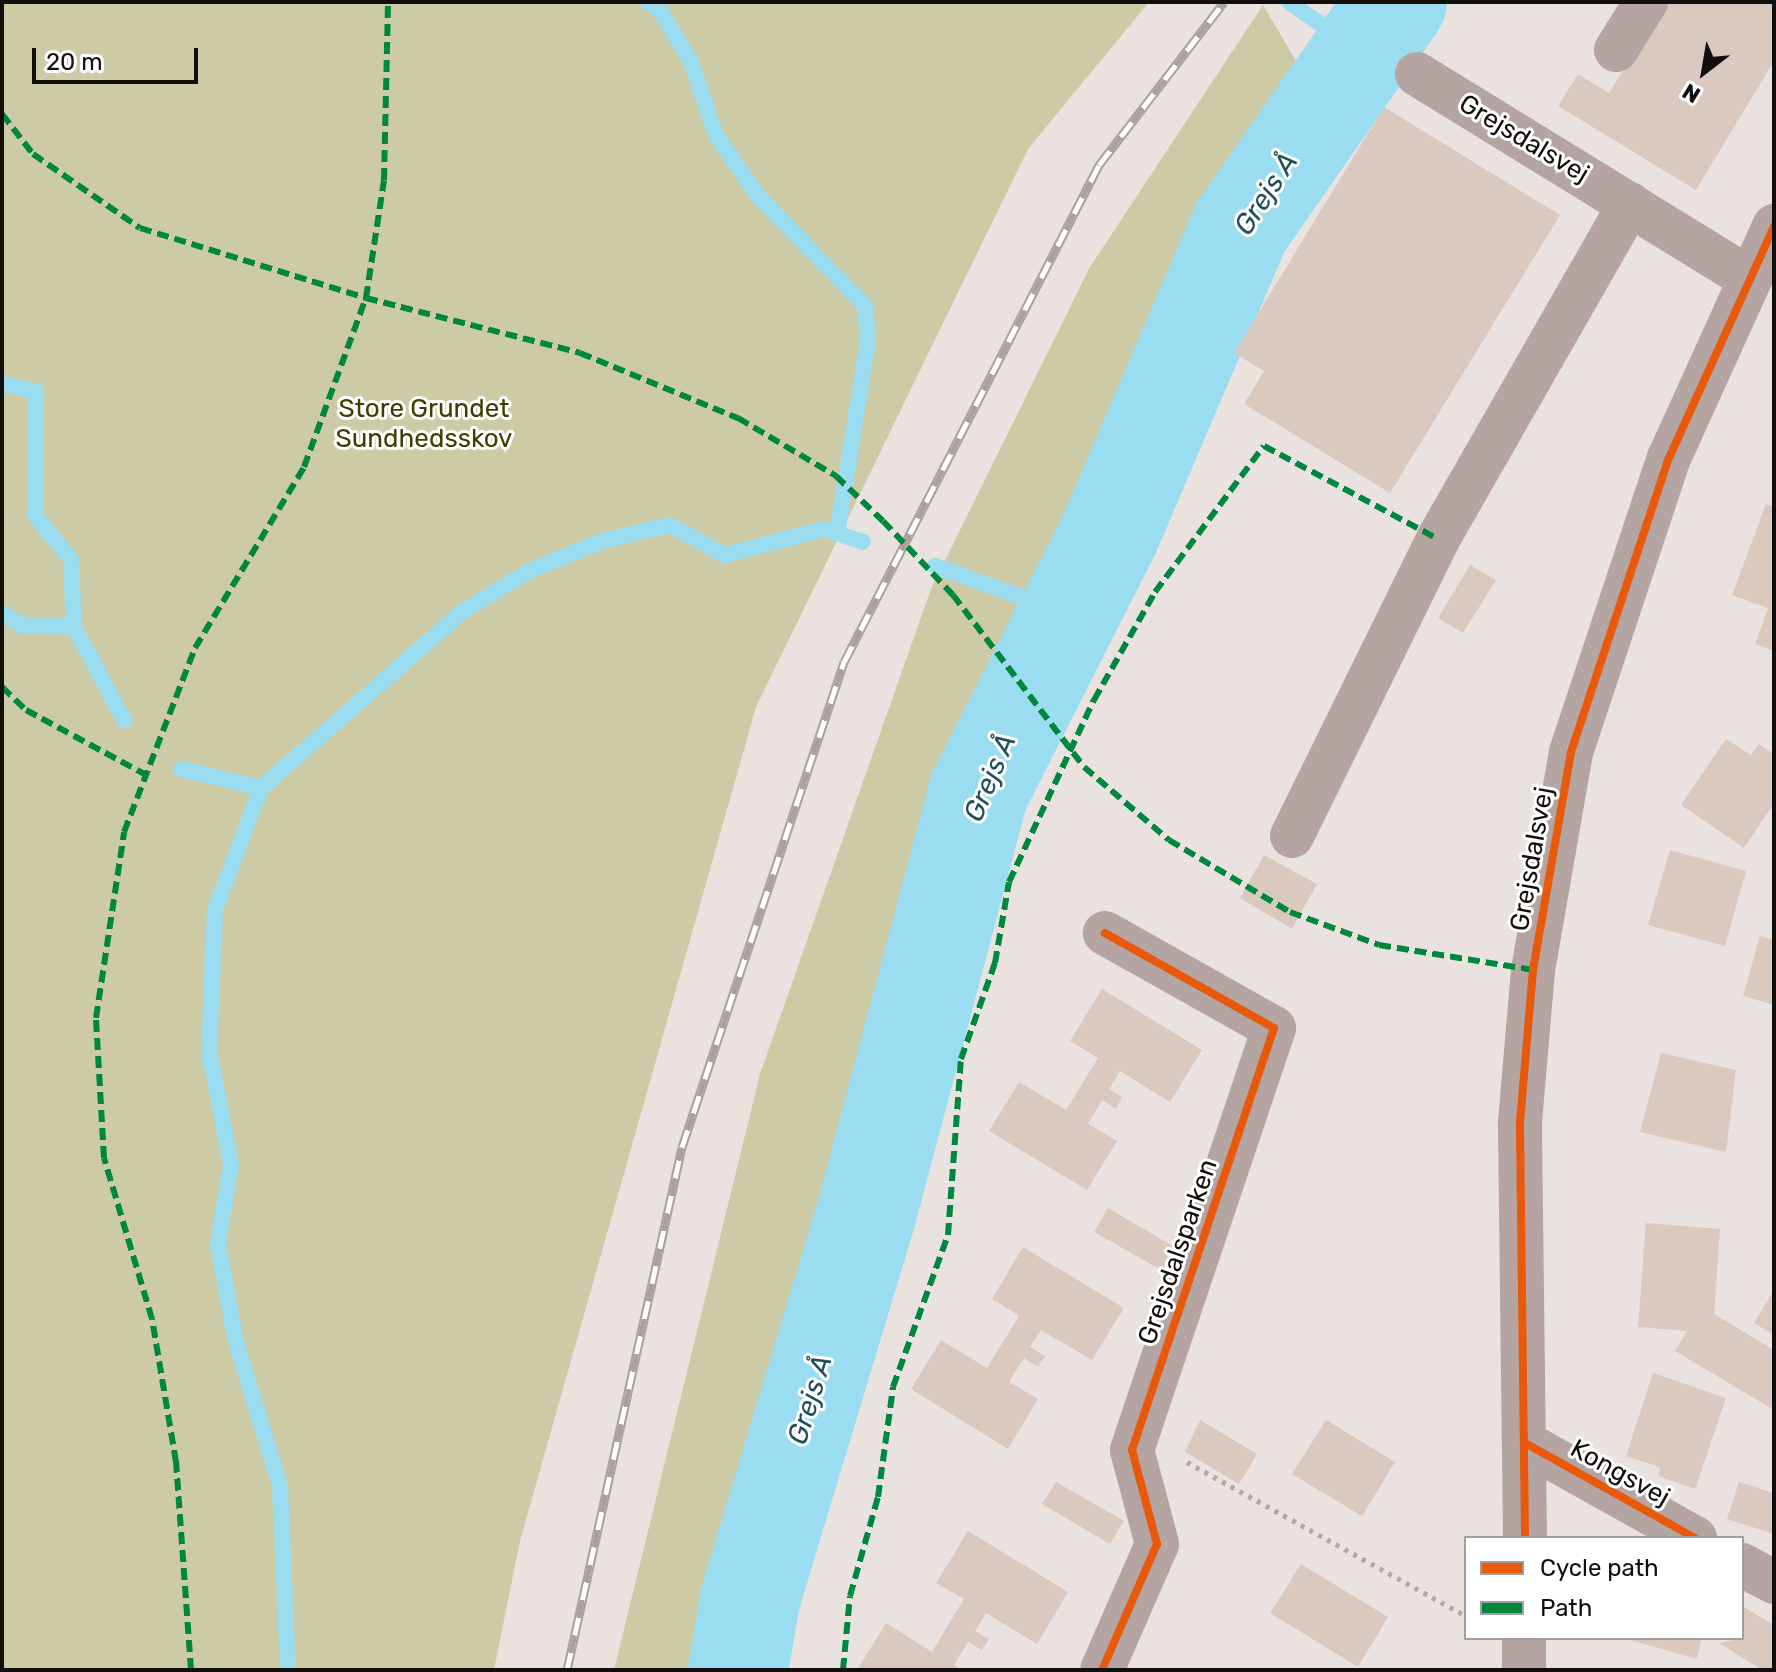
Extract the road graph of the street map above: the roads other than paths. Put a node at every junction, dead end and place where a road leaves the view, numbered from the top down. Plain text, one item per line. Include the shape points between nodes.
1 (1646, 2) edge
2 (1616, 50) dead end
3 (1417, 74) dead end
4 (1630, 204) junction
5 (1774, 226) edge
6 (1747, 277) junction
7 (1292, 836) dead end
8 (1105, 933) dead end
9 (1525, 1443) junction
10 (1525, 1536) edge
11 (1691, 1536) edge
12 (1744, 1566) edge
13 (1774, 1582) edge
14 (1524, 1640) edge
15 (1102, 1670) edge
16 (1524, 1670) edge

1 - 2 street
3 - 4 street, Grejsdalsvej
4 - 6 street, Grejsdalsvej
4 - 7 street via 1438,539
5 - 6 street, Grejsdalsvej
6 - 9 street, Grejsdalsvej via 1669,458 1568,768 1533,970 1520,1122
8 - 15 street, Grejsdalsparken via 1274,1028 1132,1450 1157,1544
9 - 10 street, Grejsdalsvej
9 - 11 street, Kongsvej
12 - 13 street
14 - 16 street

